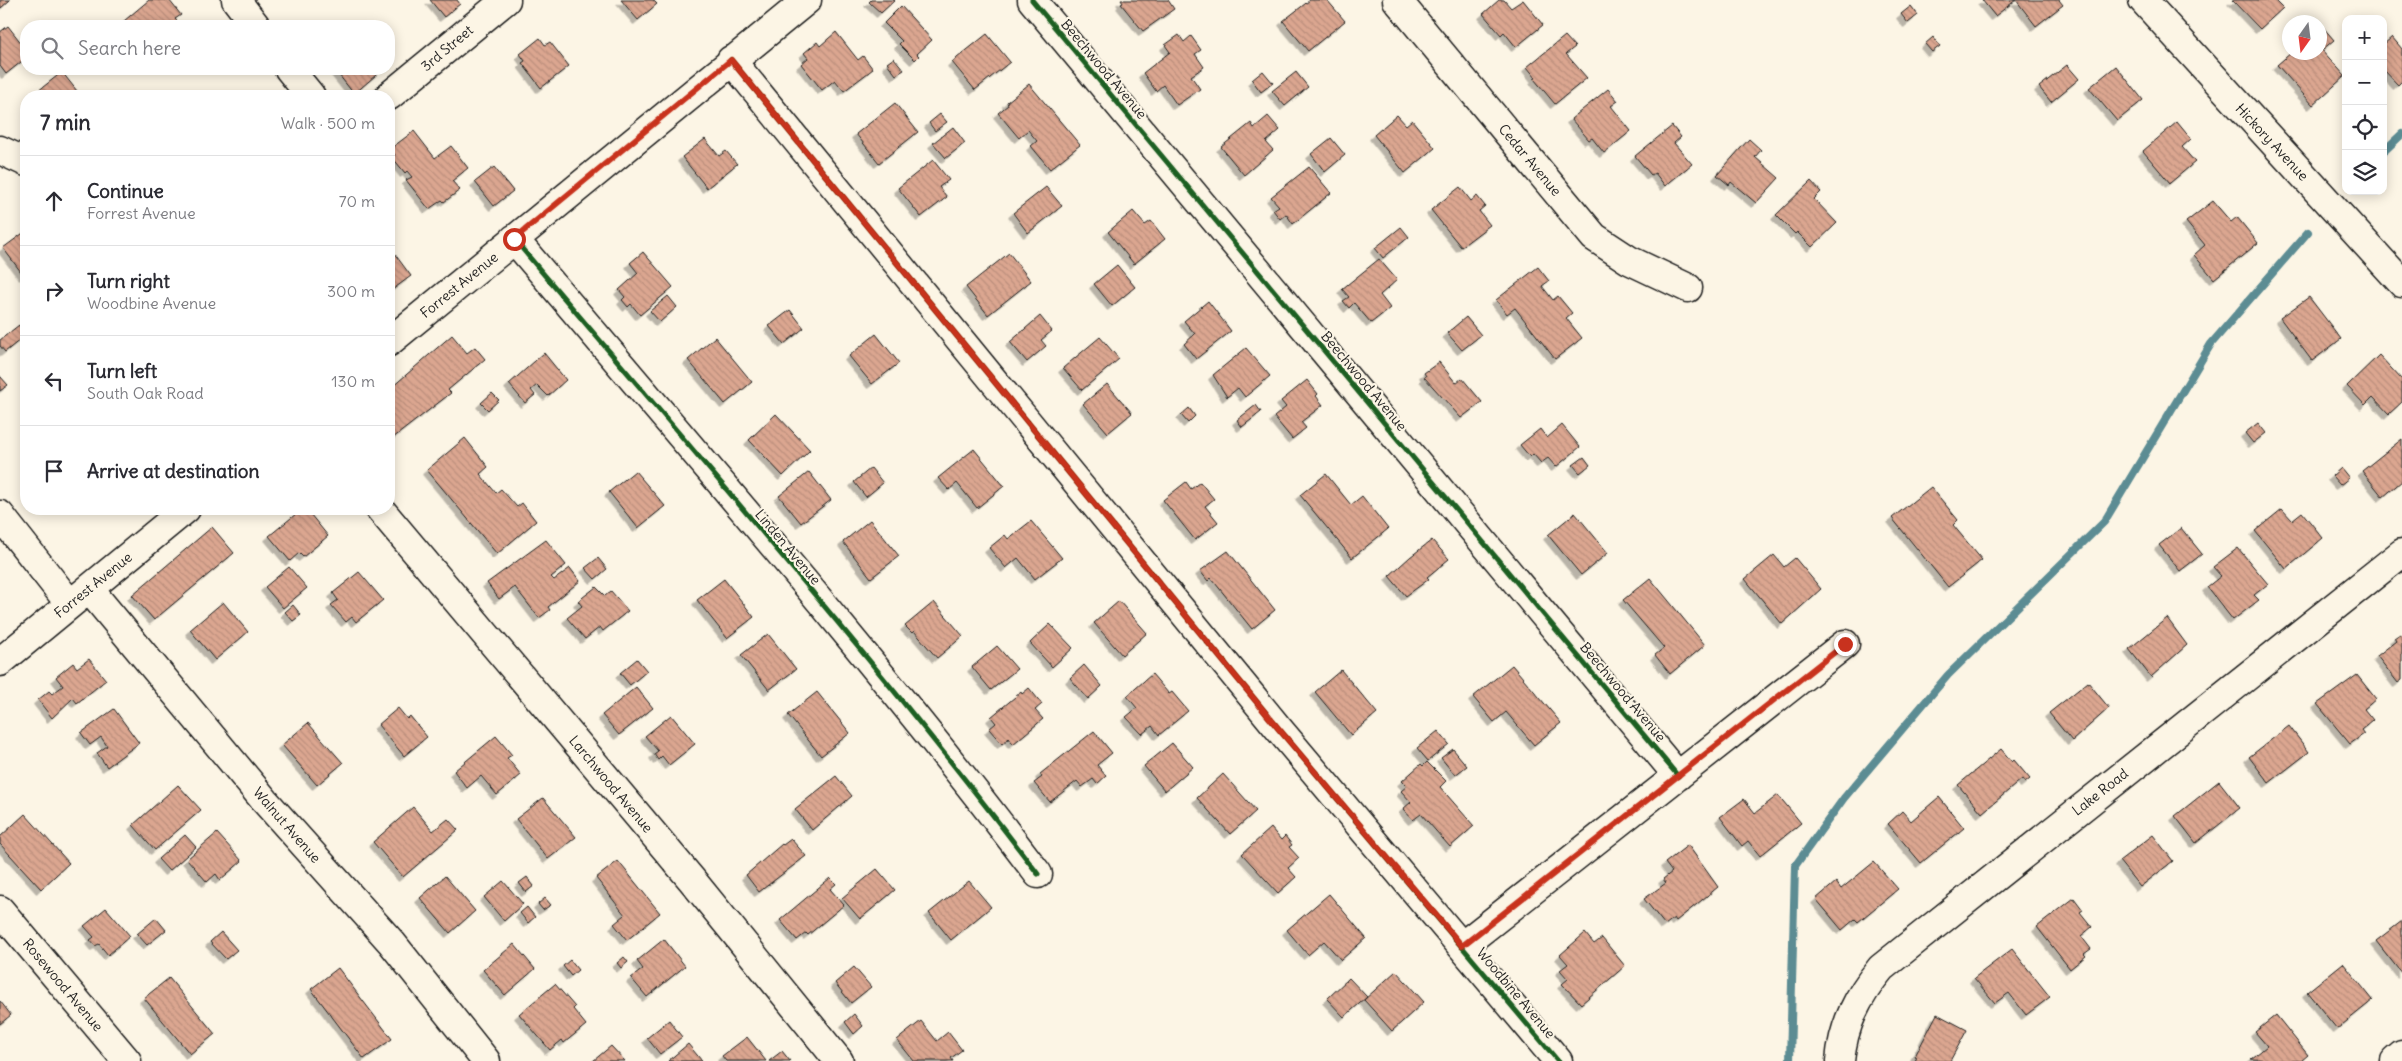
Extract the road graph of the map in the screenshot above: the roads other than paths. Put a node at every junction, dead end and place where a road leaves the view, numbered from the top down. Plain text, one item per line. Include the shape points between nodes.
1 (236, 0) edge
2 (506, 0) edge
3 (808, 0) edge
4 (1032, 0) edge
5 (1397, 0) edge
6 (2143, 0) edge
7 (251, 20) edge
8 (731, 60) junction
9 (295, 75) edge
10 (306, 90) edge
11 (395, 91) edge
12 (0, 150) edge
13 (20, 159) edge
14 (514, 239) junction
15 (2402, 284) edge
16 (1688, 288) dead end
17 (395, 337) edge
18 (0, 515) edge
19 (179, 515) edge
20 (385, 515) edge
21 (2402, 553) edge
22 (79, 597) junction
23 (1845, 644) dead end
24 (0, 662) edge
25 (1678, 776) junction
26 (1038, 874) dead end
27 (0, 910) edge
28 (1462, 946) junction
29 (2402, 1055) edge
30 (126, 1061) edge
31 (486, 1061) edge
32 (839, 1061) edge
33 (1558, 1061) edge
34 (1840, 1061) edge
35 (2395, 1061) edge

1 - 7 street
2 - 11 street, 3rd Street
3 - 8 street, Forrest Avenue
4 - 25 street, Beechwood Avenue
5 - 16 street, Cedar Avenue via 1594,237 1629,260
6 - 15 street, Hickory Avenue
8 - 14 street, Forrest Avenue
8 - 28 street, Woodbine Avenue via 1278,728
9 - 10 street
12 - 13 street
14 - 17 street, Forrest Avenue
14 - 26 street, Linden Avenue via 898,696
18 - 22 street, Walnut Avenue
19 - 22 street, Forrest Avenue
20 - 32 street, Larchwood Avenue
21 - 34 street, Lake Road via 1881,968 1865,987 1849,1017
22 - 24 street, Forrest Avenue
22 - 31 street, Walnut Avenue via 392,943
23 - 25 street
25 - 28 street
27 - 30 street, Rosewood Avenue
28 - 33 street, Woodbine Avenue
29 - 35 street

